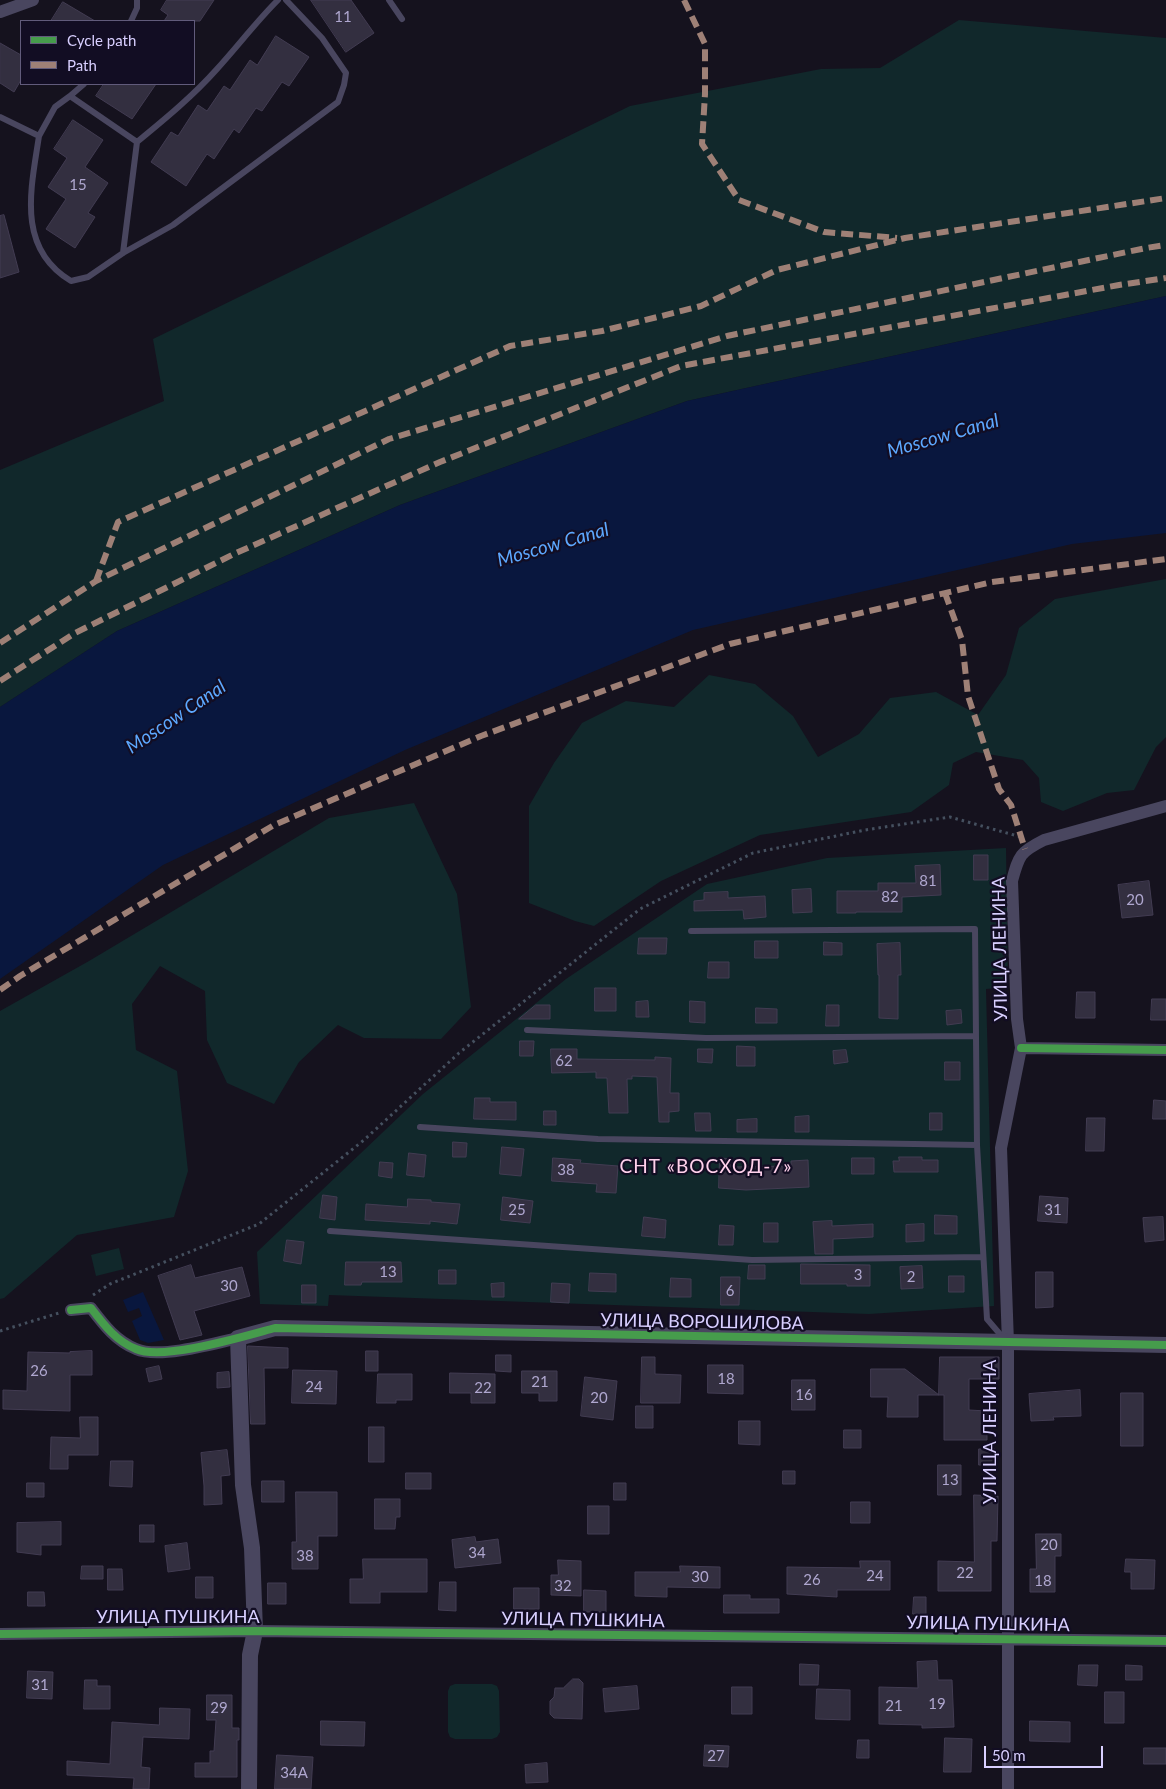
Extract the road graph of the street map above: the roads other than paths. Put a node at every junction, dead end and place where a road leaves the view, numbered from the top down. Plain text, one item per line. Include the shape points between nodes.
1 (33, 0) edge
2 (137, 0) edge
3 (278, 0) edge
4 (286, 0) edge
5 (389, 0) edge
6 (0, 12) edge
7 (402, 19) dead end
8 (131, 20) edge
9 (83, 85) edge
10 (70, 96) junction
11 (0, 117) edge
12 (40, 136) junction
13 (137, 142) junction
14 (123, 253) junction
15 (1166, 806) edge
16 (691, 931) dead end
17 (527, 1030) dead end
18 (975, 1036) junction
19 (1021, 1048) junction
20 (1166, 1050) edge
21 (420, 1127) dead end
22 (977, 1145) junction
23 (330, 1231) dead end
24 (983, 1258) junction
25 (71, 1310) road end
26 (238, 1338) junction
27 (1008, 1343) junction
28 (1166, 1345) edge
29 (255, 1631) junction
30 (0, 1634) edge
31 (1008, 1639) junction
32 (1166, 1640) edge
33 (249, 1789) edge
34 (1008, 1789) edge

1 - 6 street
2 - 8 lane
3 - 13 lane via 217,69
4 - 14 lane via 322,38 346,73 338,102 173,225
5 - 7 lane
9 - 10 lane
10 - 12 lane via 54,107
10 - 13 lane
11 - 12 lane
12 - 14 lane via 32,183 32,224 36,243 59,273 71,281 88,277
13 - 14 lane
15 - 19 street, УЛИЦА ЛЕНИНА via 1044,840 1026,849 1017,861 1012,881
16 - 18 lane via 975,929
17 - 18 lane via 706,1038
18 - 22 lane
19 - 20 street
19 - 27 street, УЛИЦА ЛЕНИНА via 1000,1148
21 - 22 lane via 598,1139
22 - 24 lane
23 - 24 lane via 752,1260
24 - 27 lane via 987,1319
25 - 26 street via 91,1308 118,1339 151,1353
26 - 27 street, УЛИЦА ВОРОШИЛОВА via 275,1328
26 - 29 street
27 - 28 street, УЛИЦА ВОРОШИЛОВА
27 - 31 street, УЛИЦА ЛЕНИНА
29 - 30 street, УЛИЦА ПУШКИНА
29 - 31 street, УЛИЦА ПУШКИНА
29 - 33 street via 250,1655
31 - 32 street, УЛИЦА ПУШКИНА
31 - 34 street, УЛИЦА ЛЕНИНА

